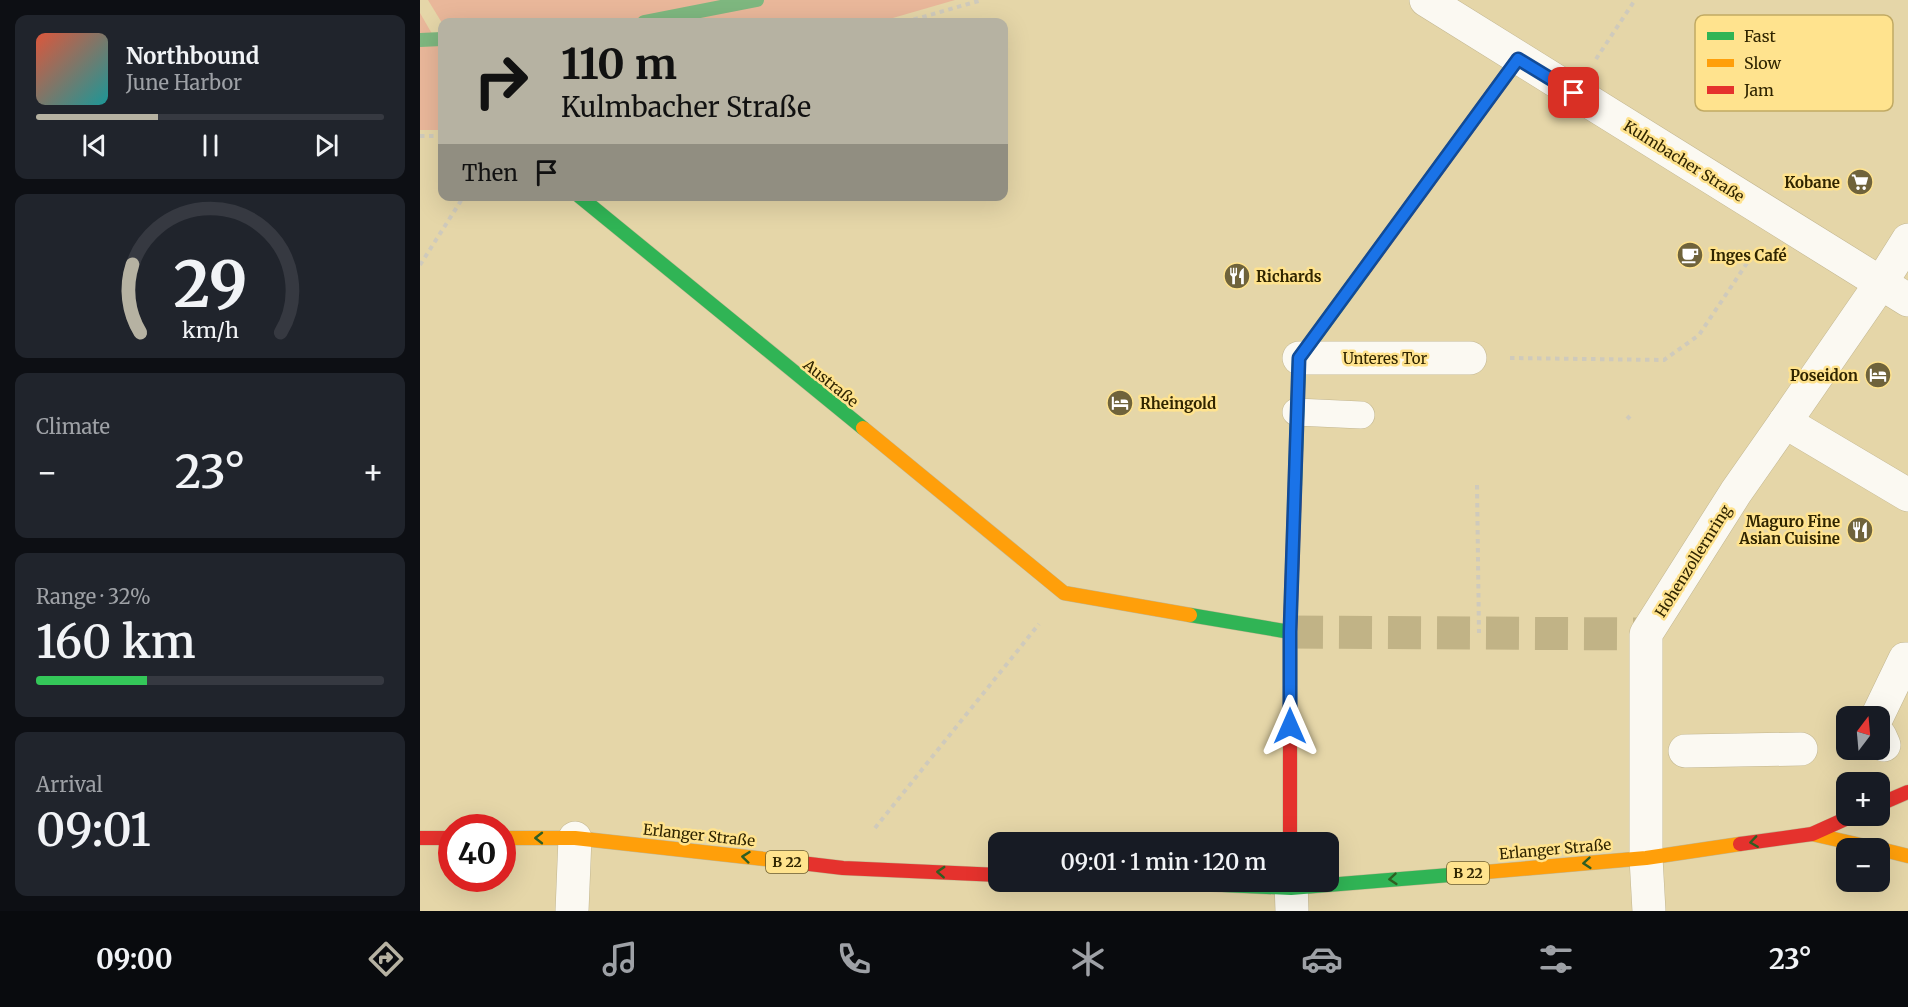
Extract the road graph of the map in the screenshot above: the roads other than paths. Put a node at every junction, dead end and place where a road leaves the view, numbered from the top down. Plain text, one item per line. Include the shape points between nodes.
1 (1426, 0) edge
2 (1518, 59) junction
3 (585, 201) edge
4 (1908, 240) edge
5 (1894, 292) edge
6 (1299, 358) junction
7 (1470, 358) road end
8 (1296, 412) junction
9 (1360, 415) dead end
10 (1785, 422) junction
11 (1908, 495) edge
12 (1290, 632) junction
13 (1908, 659) edge
14 (1889, 706) edge
15 (1802, 749) dead end
16 (1685, 751) dead end
17 (1908, 792) edge
18 (1890, 800) edge
19 (1836, 823) edge
20 (1290, 832) edge
21 (1812, 834) junction
22 (420, 838) edge
23 (438, 838) edge
24 (516, 838) edge
25 (575, 838) junction
26 (1836, 839) edge
27 (1890, 852) edge
28 (1908, 856) edge
29 (1646, 858) junction
30 (988, 875) edge
31 (1268, 892) edge
32 (1291, 894) edge
33 (572, 911) edge
34 (1649, 911) edge

1 - 2 street, Kulmbacher Straße
2 - 5 street, Kulmbacher Straße
2 - 6 street
3 - 12 street, Austraße via 1064,593
4 - 5 street
5 - 10 street
6 - 7 street, Unteres Tor
6 - 8 street
8 - 9 lane
8 - 12 street
10 - 11 street
10 - 29 street, Hohenzollernring via 1646,634
12 - 20 street
13 - 14 street
15 - 16 street
17 - 18 street
19 - 21 street, B 22
21 - 26 street, B 22
21 -> 29 street, Erlanger Straße / B 22
22 - 23 street
25 -> 24 street, Erlanger Straße / B 22
30 -> 25 street, Erlanger Straße / B 22 via 843,868
25 - 33 street
27 - 28 street, B 22
29 -> 32 street, Erlanger Straße / B 22
29 - 34 street, Hohenzollernring
31 - 32 street, Erlanger Straße / B 22

